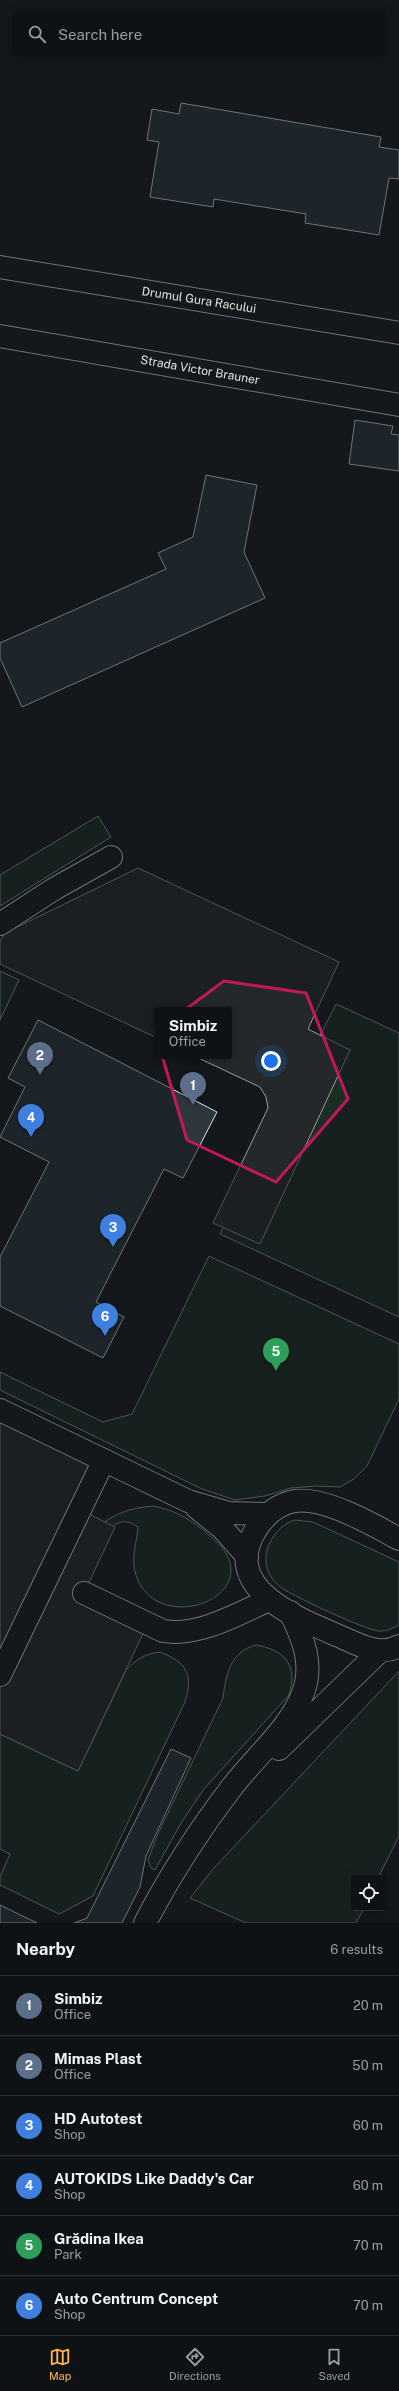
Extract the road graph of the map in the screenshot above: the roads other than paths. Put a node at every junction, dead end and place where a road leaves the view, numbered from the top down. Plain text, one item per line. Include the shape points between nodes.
1 (0, 267) edge
2 (399, 333) edge
3 (0, 336) edge
4 (399, 405) edge
5 (111, 857) dead end
6 (0, 924) edge
7 (0, 1410) edge
8 (104, 1460) junction
9 (188, 1501) junction
10 (268, 1514) junction
11 (399, 1539) edge
12 (246, 1556) junction
13 (84, 1593) dead end
14 (269, 1600) junction
15 (290, 1612) junction
16 (389, 1649) edge
17 (0, 1675) edge
18 (216, 1809) junction
19 (145, 1923) edge

1 - 2 street, Drumul Gura Racului
3 - 4 street, Strada Victor Brauner
5 - 6 street via 54,889
7 - 8 street
8 - 9 street
8 - 17 street
9 - 10 street via 229,1513
9 - 12 street via 222,1528
10 - 11 street via 282,1505 296,1501 311,1502 343,1512
10 - 12 street via 254,1533
12 - 14 street via 250,1578
13 - 14 street via 163,1631 174,1633 209,1626
14 - 15 street
15 - 16 street via 352,1642
15 - 18 street via 301,1633 307,1655 308,1673 304,1692 296,1710
16 - 18 street
18 - 19 street via 186,1852

